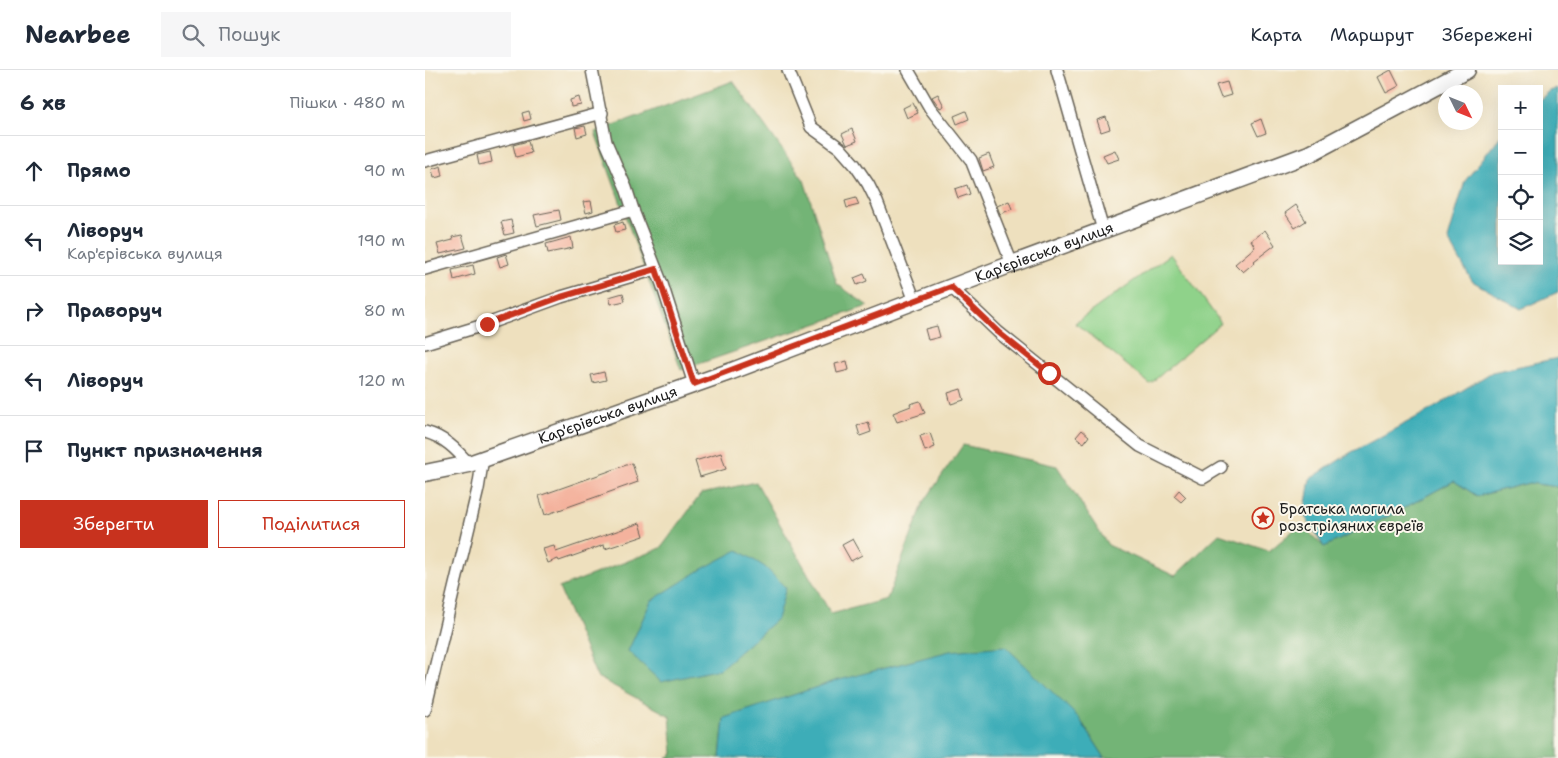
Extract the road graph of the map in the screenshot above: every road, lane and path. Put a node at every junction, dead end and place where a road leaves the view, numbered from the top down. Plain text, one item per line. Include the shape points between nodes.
1 (593, 70) edge
2 (788, 70) edge
3 (908, 70) edge
4 (1057, 70) edge
5 (1467, 70) edge
6 (602, 113) junction
7 (425, 161) edge
8 (633, 210) junction
9 (1103, 230) junction
10 (1012, 264) junction
11 (656, 269) junction
12 (425, 270) edge
13 (951, 287) junction
14 (915, 301) junction
15 (425, 343) edge
16 (694, 384) junction
17 (425, 432) edge
18 (476, 461) junction
19 (1221, 467) dead end
20 (425, 474) edge
21 (425, 710) edge

1 - 6 street
2 - 14 street via 811,127 840,148 868,184
3 - 10 street via 930,108 971,160
4 - 9 street
5 - 9 street, Кар'єрівська вулиця via 1309,154
6 - 7 street
6 - 8 street via 606,142
8 - 11 street
8 - 12 street
9 - 10 street, Кар'єрівська вулиця
10 - 13 street, Кар'єрівська вулиця
11 - 15 street
11 - 16 street
13 - 14 street, Кар'єрівська вулиця
13 - 19 street via 998,332 1140,446 1203,478
14 - 16 street, Кар'єрівська вулиця
16 - 18 street, Кар'єрівська вулиця
17 - 18 street via 443,439
18 - 20 street, Кар'єрівська вулиця
18 - 21 street via 478,489

